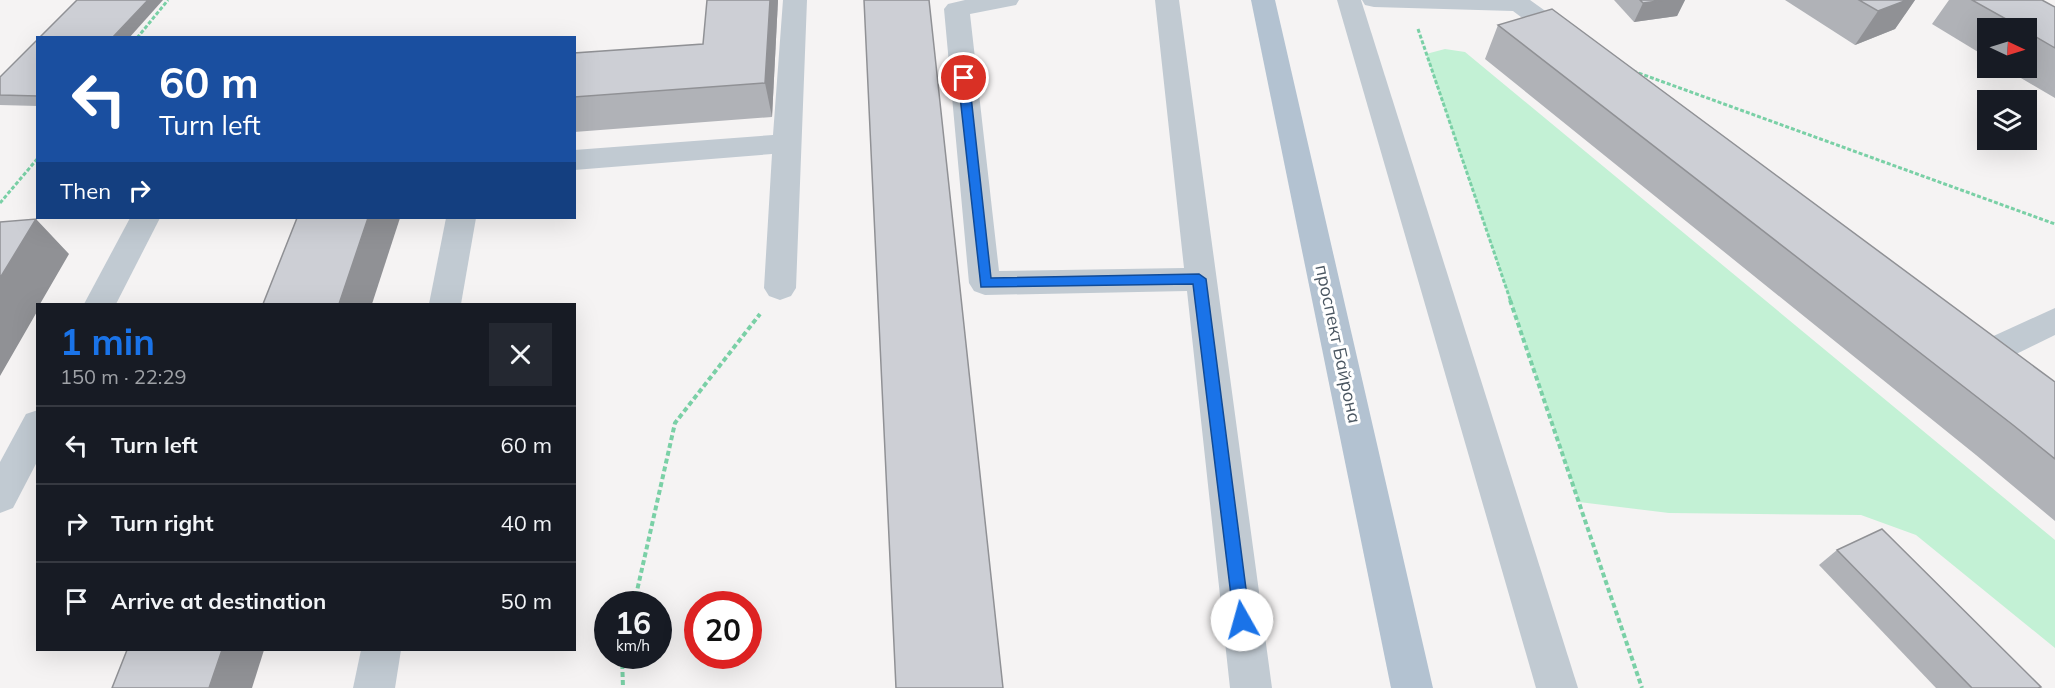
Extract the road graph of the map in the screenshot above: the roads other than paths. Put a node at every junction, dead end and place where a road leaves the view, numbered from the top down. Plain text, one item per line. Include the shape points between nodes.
1 (795, 0) edge
2 (1007, 0) edge
3 (1167, 0) edge
4 (1263, 0) edge
5 (1349, 0) edge
6 (1374, 0) edge
7 (1587, 55) edge
8 (787, 143) junction
9 (576, 160) edge
10 (144, 219) edge
11 (461, 219) edge
12 (1199, 279) junction
13 (780, 288) road end
14 (101, 303) edge
15 (445, 303) edge
16 (2055, 321) edge
17 (2017, 374) edge
18 (36, 428) edge
19 (0, 497) edge
20 (381, 651) edge
21 (374, 688) edge
22 (1251, 688) edge
23 (1412, 688) edge
24 (1557, 688) edge

1 - 8 lane
2 - 12 lane via 957,9 985,283
3 - 12 lane
4 - 23 main road, проспект Байрона
5 - 24 lane
6 - 7 lane via 1519,4
8 - 9 lane
8 - 13 lane
10 - 14 lane
11 - 15 lane
12 - 22 lane
16 - 17 lane via 1979,346
18 - 19 lane
20 - 21 lane

